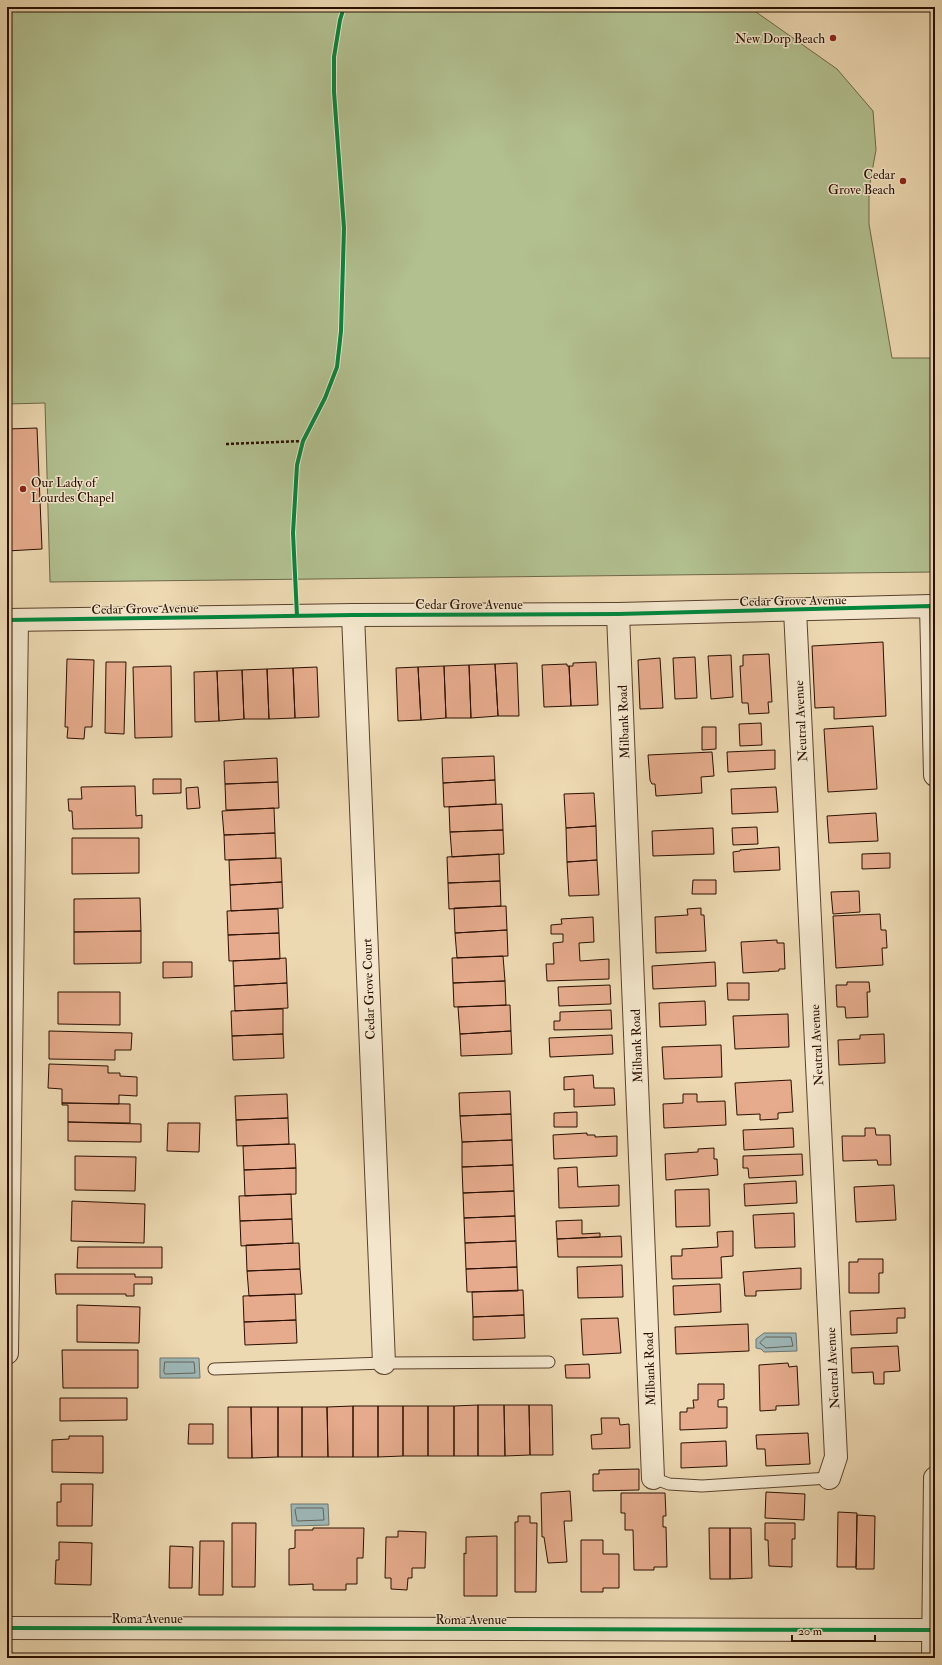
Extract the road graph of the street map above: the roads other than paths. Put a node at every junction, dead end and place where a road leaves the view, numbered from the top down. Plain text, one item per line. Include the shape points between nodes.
1 (933, 606) edge
2 (795, 610) junction
3 (618, 614) junction
4 (353, 615) junction
5 (12, 620) edge
6 (935, 775) edge
7 (7, 1353) edge
8 (384, 1362) junction
9 (549, 1362) dead end
10 (214, 1369) dead end
11 (653, 1478) joint
12 (829, 1478) joint
13 (935, 1478) edge
14 (7, 1628) edge
15 (935, 1630) edge
16 (933, 1658) edge

1 - 2 street, Cedar Grove Avenue
1 - 6 street
2 - 3 street, Cedar Grove Avenue
2 - 12 street, Neutral Avenue via 836,1457
3 - 4 street, Cedar Grove Avenue
3 - 11 street, Milbank Road
4 - 5 street, Cedar Grove Avenue
4 - 8 street, Cedar Grove Court
5 - 7 street
8 - 9 lane
8 - 10 lane
11 - 12 lane via 669,1484 702,1486
13 - 15 street
14 - 15 street, Roma Avenue
15 - 16 street

